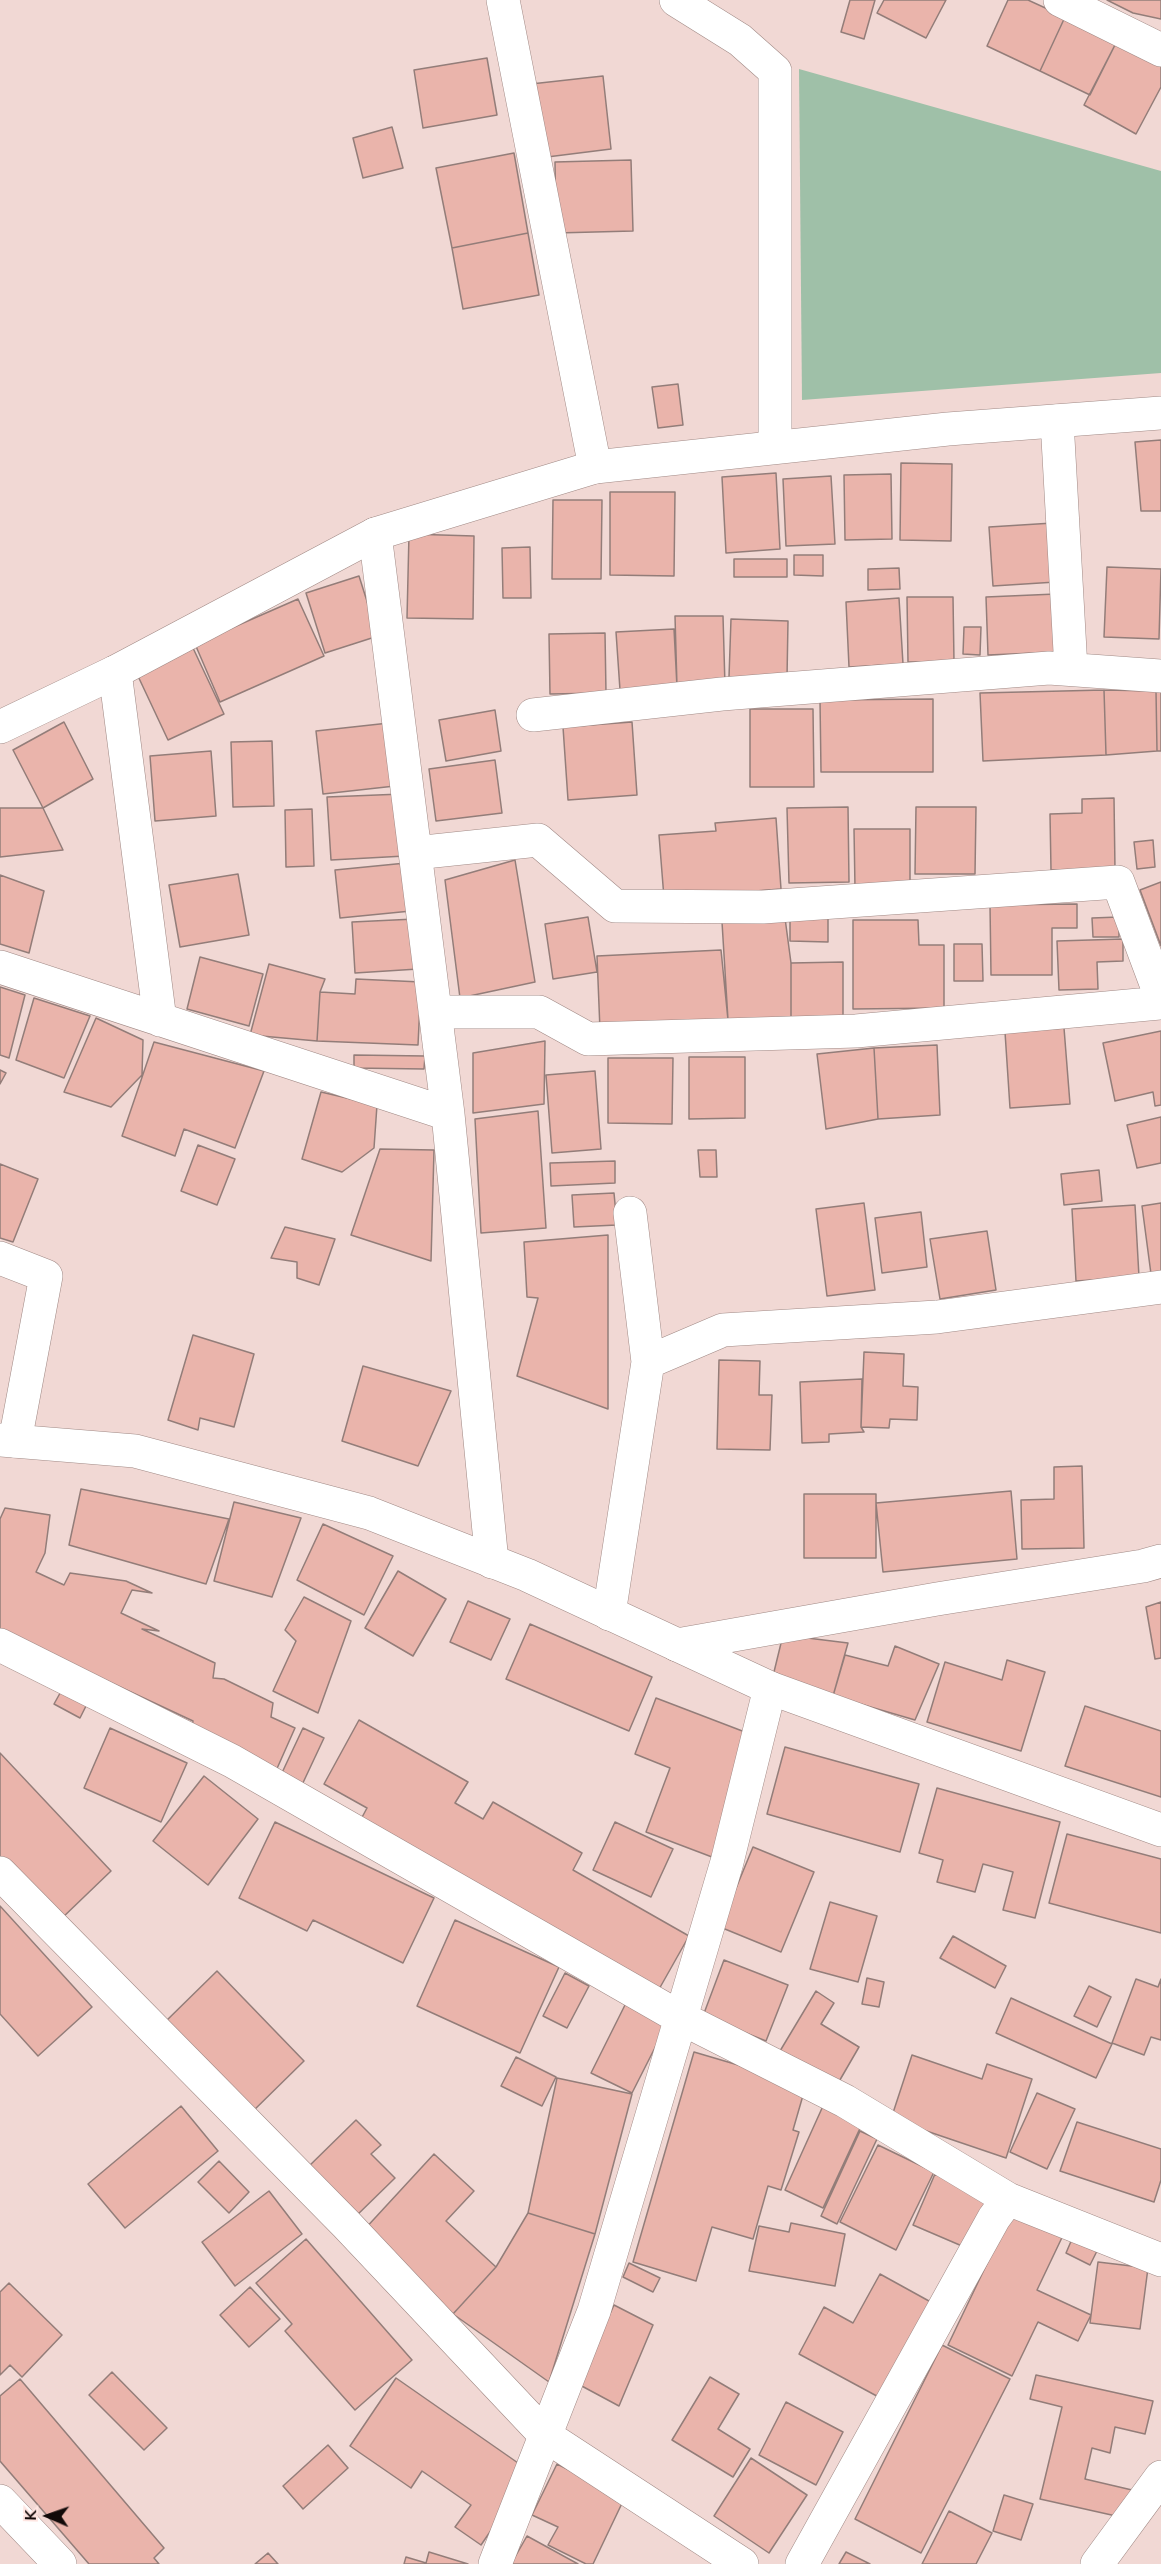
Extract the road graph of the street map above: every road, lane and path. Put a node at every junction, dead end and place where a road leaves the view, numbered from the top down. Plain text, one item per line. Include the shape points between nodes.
1 (503, 0) edge
2 (676, 0) edge
3 (1060, 0) edge
4 (1161, 50) edge
5 (1161, 413) edge
6 (1057, 420) junction
7 (775, 447) junction
8 (595, 467) junction
9 (375, 534) junction
10 (1071, 669) junction
11 (115, 672) junction
12 (1161, 676) edge
13 (533, 715) dead end
14 (0, 727) edge
15 (415, 853) junction
16 (0, 967) edge
17 (1161, 997) edge
18 (1161, 1003) edge
19 (435, 1012) junction
20 (160, 1020) junction
21 (448, 1113) junction
22 (630, 1212) dead end
23 (0, 1258) edge
24 (1161, 1287) edge
25 (648, 1362) junction
26 (8, 1440) edge
27 (1161, 1561) edge
28 (492, 1562) junction
29 (609, 1614) junction
30 (0, 1645) edge
31 (677, 1645) junction
32 (770, 1688) junction
33 (1161, 1830) edge
34 (0, 1873) edge
35 (680, 2017) junction
36 (1008, 2199) junction
37 (1161, 2260) edge
38 (546, 2436) junction
39 (1161, 2476) edge
40 (0, 2501) edge
41 (60, 2564) edge
42 (495, 2564) edge
43 (742, 2564) edge
44 (802, 2564) edge
45 (1097, 2564) edge

1 - 8 street
2 - 7 street via 740,40 775,71
3 - 4 street
5 - 6 street
6 - 7 street
6 - 10 street
7 - 8 street
8 - 9 street
9 - 11 street
9 - 15 street
10 - 12 street
10 - 13 street via 722,694
11 - 14 street
11 - 20 street
15 - 17 street via 538,840 615,906 763,907 1118,882
15 - 19 street
16 - 20 street
18 - 19 street via 855,1030 588,1040 539,1012
19 - 21 street
20 - 21 street
21 - 28 street
22 - 25 street
23 - 26 street via 46,1276
24 - 25 street via 937,1317 723,1330
25 - 29 street
26 - 28 street via 135,1451 369,1514
27 - 31 street
28 - 29 street
29 - 31 street
30 - 35 street via 232,1761
31 - 32 street
32 - 33 street
32 - 35 street via 727,1862
34 - 38 street via 346,2224
35 - 36 street via 845,2101
35 - 38 street via 594,2311
36 - 37 street
36 - 44 street
38 - 42 street
38 - 43 street
39 - 45 street
40 - 41 street

